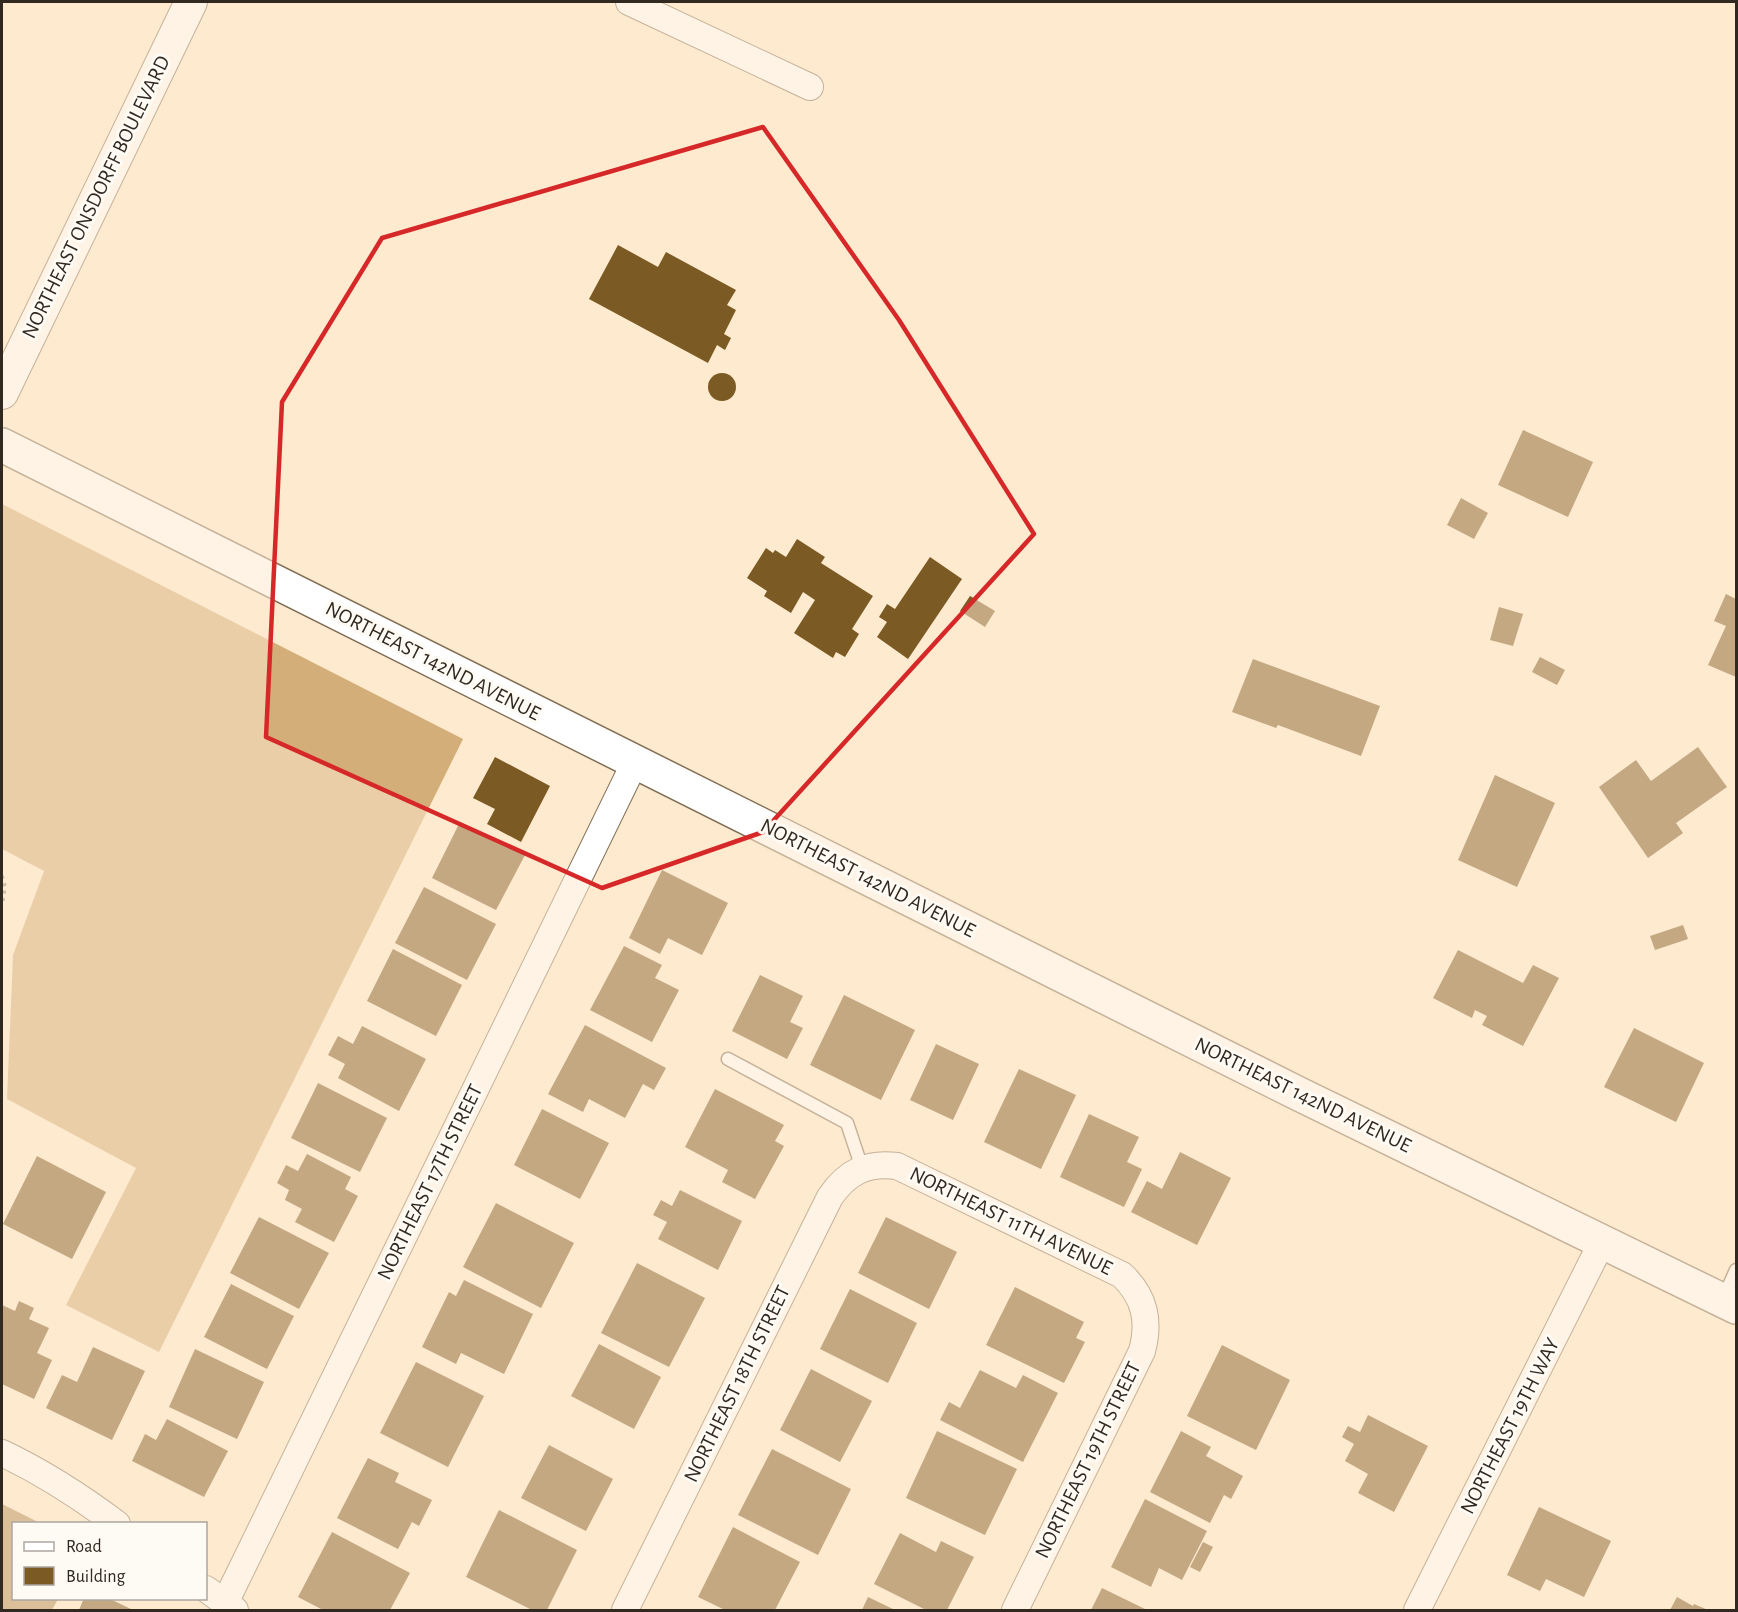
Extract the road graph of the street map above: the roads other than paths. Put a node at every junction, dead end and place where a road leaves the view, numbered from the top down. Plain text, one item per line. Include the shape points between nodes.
1 (191, 2) edge
2 (629, 2) edge
3 (810, 87) dead end
4 (2, 393) edge
5 (2, 445) edge
6 (635, 762) junction
7 (728, 1059) dead end
8 (862, 1168) junction
9 (1602, 1242) junction
10 (1737, 1270) edge
11 (1729, 1304) edge
12 (1144, 1306) joint
13 (2, 1453) edge
14 (114, 1522) edge
15 (222, 1601) edge
16 (625, 1611) edge
17 (1015, 1611) edge
18 (1417, 1611) edge

1 - 4 street, NORTHEAST ONSDORFF BOULEVARD
2 - 3 street
5 - 6 main road, NORTHEAST 142ND AVENUE
6 - 9 main road, NORTHEAST 142ND AVENUE
6 - 15 street, NORTHEAST 17TH STREET
7 - 8 lane via 847,1123
8 - 12 street, NORTHEAST 11TH AVENUE via 897,1166 1122,1275
8 - 16 street, NORTHEAST 18TH STREET via 849,1175 830,1197
9 - 11 main road, NORTHEAST 142ND AVENUE
9 - 18 street, NORTHEAST 19TH WAY
10 - 11 lane
12 - 17 street, NORTHEAST 19TH STREET via 1147,1321 1142,1350
13 - 14 street via 29,1466

